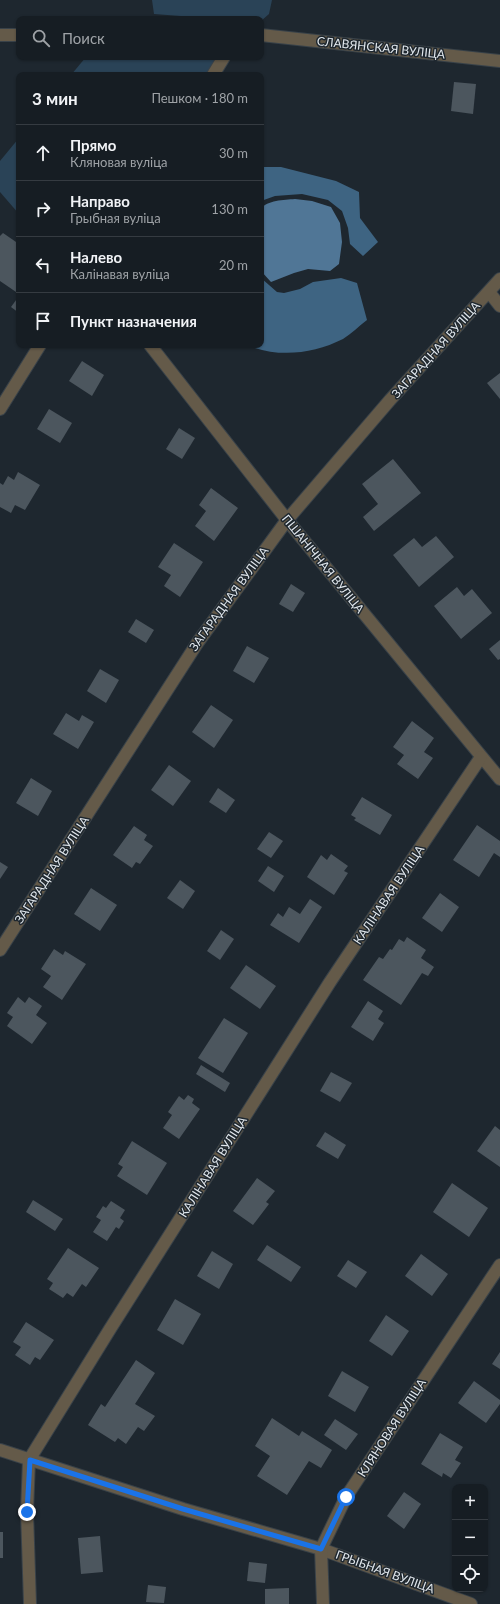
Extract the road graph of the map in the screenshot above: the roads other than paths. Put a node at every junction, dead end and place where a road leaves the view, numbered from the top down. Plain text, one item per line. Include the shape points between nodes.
1 (0, 35) edge
2 (16, 35) edge
3 (264, 35) edge
4 (222, 60) edge
5 (500, 61) edge
6 (215, 72) edge
7 (500, 279) edge
8 (488, 292) junction
9 (500, 306) edge
10 (38, 348) edge
11 (152, 348) edge
12 (0, 409) edge
13 (287, 520) junction
14 (481, 757) junction
15 (500, 779) edge
16 (0, 950) edge
17 (500, 1265) edge
18 (0, 1450) edge
19 (30, 1460) junction
20 (321, 1549) junction
21 (30, 1604) edge
22 (323, 1604) edge
23 (471, 1604) edge

1 - 2 street
3 - 5 street, СЛАВЯНСКАЯ ВУЛІЦА
4 - 6 street
7 - 8 street, ЗАГАРАДНАЯ ВУЛІЦА
8 - 9 street
8 - 13 street, ЗАГАРАДНАЯ ВУЛІЦА via 390,400
10 - 12 street
11 - 13 street, ПШАНІЧНАЯ ВУЛІЦА
13 - 14 street, ПШАНІЧНАЯ ВУЛІЦА
13 - 16 street, ЗАГАРАДНАЯ ВУЛІЦА via 198,642
14 - 15 street, ПШАНІЧНАЯ ВУЛІЦА
14 - 19 street, КАЛІНАВАЯ ВУЛІЦА via 330,982 114,1322
17 - 20 street, КЛЯНОВАЯ ВУЛІЦА via 346,1497
18 - 19 street, ГРЫБНАЯ ВУЛІЦА
19 - 20 street, ГРЫБНАЯ ВУЛІЦА via 183,1509
19 - 21 street, КАЛІНАВАЯ ВУЛІЦА via 27,1512
20 - 22 street, КЛЯНОВАЯ ВУЛІЦА
20 - 23 street, ГРЫБНАЯ ВУЛІЦА

